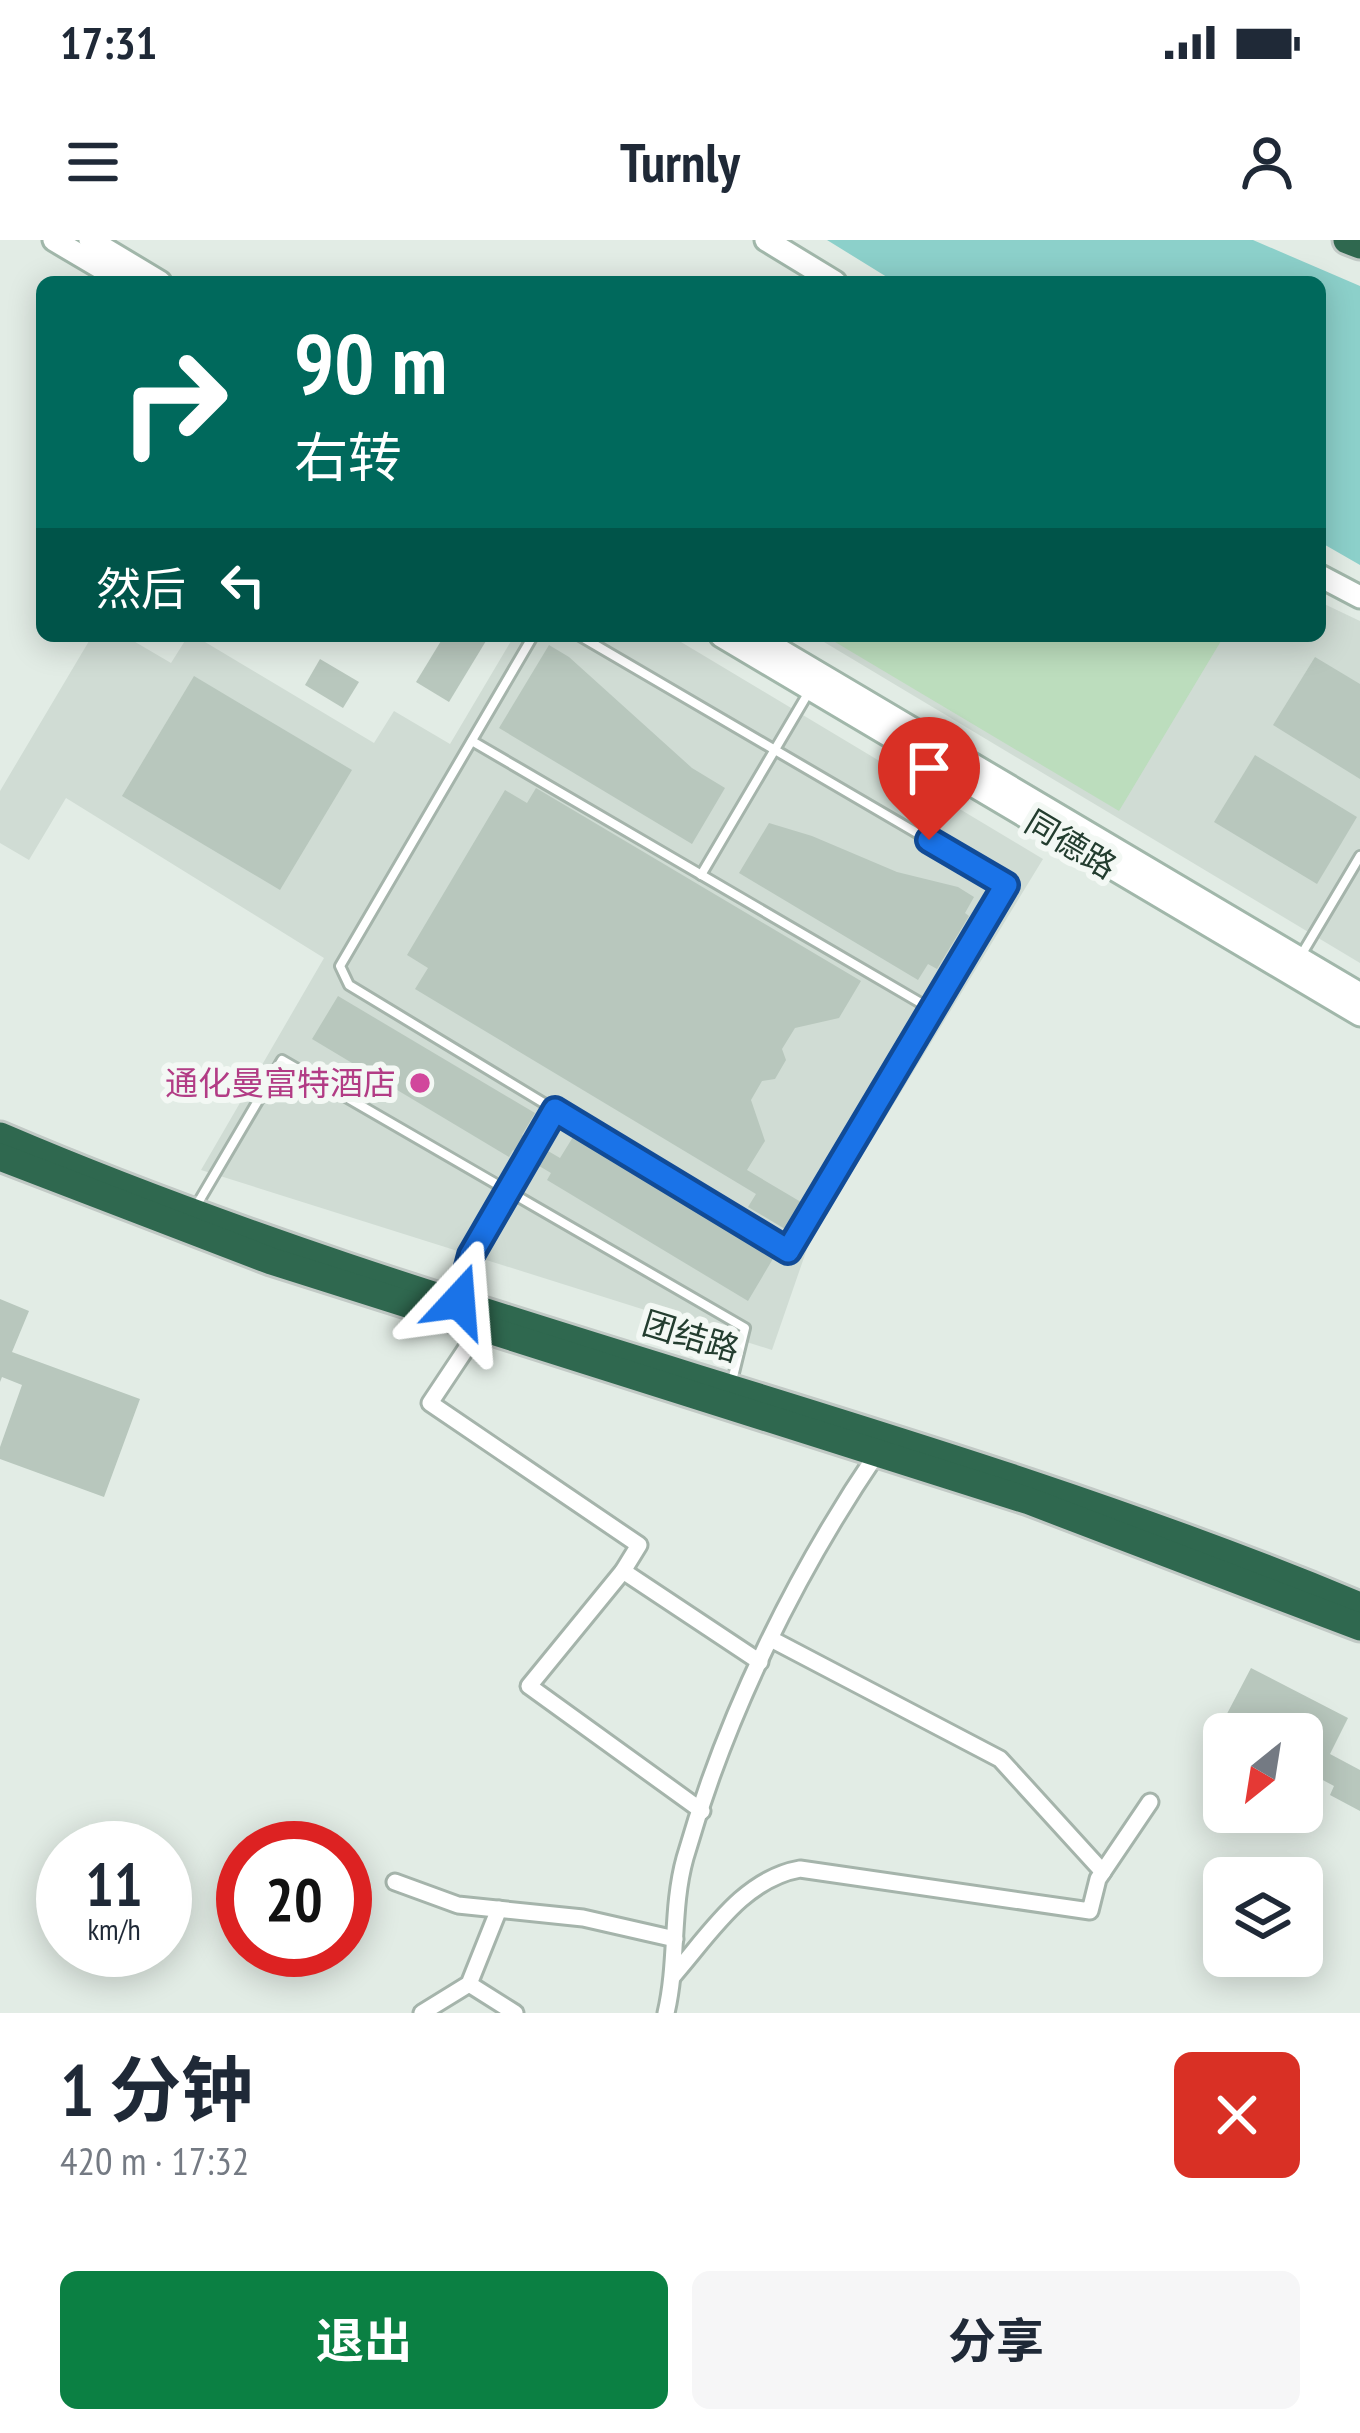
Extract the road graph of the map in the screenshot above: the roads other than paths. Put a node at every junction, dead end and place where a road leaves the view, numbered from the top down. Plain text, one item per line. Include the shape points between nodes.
1 (54, 240) edge
2 (90, 240) edge
3 (766, 240) edge
4 (1347, 240) edge
5 (1360, 245) edge
6 (115, 276) edge
7 (150, 276) edge
8 (825, 276) edge
9 (1326, 579) edge
10 (1360, 597) edge
11 (530, 642) edge
12 (590, 642) edge
13 (731, 642) edge
14 (766, 642) edge
15 (810, 689) junction
16 (472, 741) junction
17 (775, 750) junction
18 (1360, 856) edge
19 (701, 875) junction
20 (1299, 958) junction
21 (1360, 994) edge
22 (932, 1010) junction
23 (1360, 1016) edge
24 (555, 1110) junction
25 (0, 1136) edge
26 (0, 1157) edge
27 (508, 1191) junction
28 (193, 1213) junction
29 (459, 1301) junction
30 (480, 1328) junction
31 (731, 1387) junction
32 (878, 1451) junction
33 (623, 1571) junction
34 (1360, 1606) edge
35 (1360, 1627) edge
36 (771, 1639) junction
37 (760, 1662) junction
38 (1150, 1802) dead end
39 (702, 1810) junction
40 (1103, 1872) junction
41 (395, 1882) dead end
42 (499, 1910) junction
43 (675, 1939) junction
44 (673, 1976) junction
45 (469, 1984) junction
46 (422, 2013) edge
47 (515, 2013) edge
48 (666, 2013) edge

1 - 6 main road
2 - 7 main road
3 - 8 main road
4 - 5 highway
9 - 10 main road
11 - 16 lane
12 - 17 lane
13 - 15 main road, 同德路
14 - 20 main road, 同德路
15 - 17 lane
15 - 23 main road, 同德路
16 - 19 lane
16 - 24 lane via 340,966 349,985
17 - 19 lane
17 - 22 lane via 1006,885
18 - 20 lane
19 - 22 lane
20 - 21 main road, 同德路
22 - 24 lane via 788,1251
24 - 27 lane
25 - 28 highway, 团结路
26 - 30 highway, 团结路 via 230,1246
27 - 28 lane via 282,1060
27 - 29 lane via 471,1255
27 - 31 lane via 745,1328
28 - 29 highway, 团结路
29 - 31 highway, 团结路
30 - 32 highway, 团结路
30 - 33 street via 430,1403 639,1545
31 - 34 highway, 团结路 via 1035,1483
32 - 35 highway, 团结路 via 1123,1534
32 - 36 street
33 - 37 street
33 - 39 street via 529,1686
36 - 37 street
36 - 40 street via 1000,1759
37 - 39 street
38 - 40 street
39 - 43 street via 684,1862
40 - 44 street via 1090,1911 788,1871 750,1888
41 - 42 street
42 - 43 street
42 - 45 street
43 - 44 street
44 - 48 street
45 - 46 street
45 - 47 street

